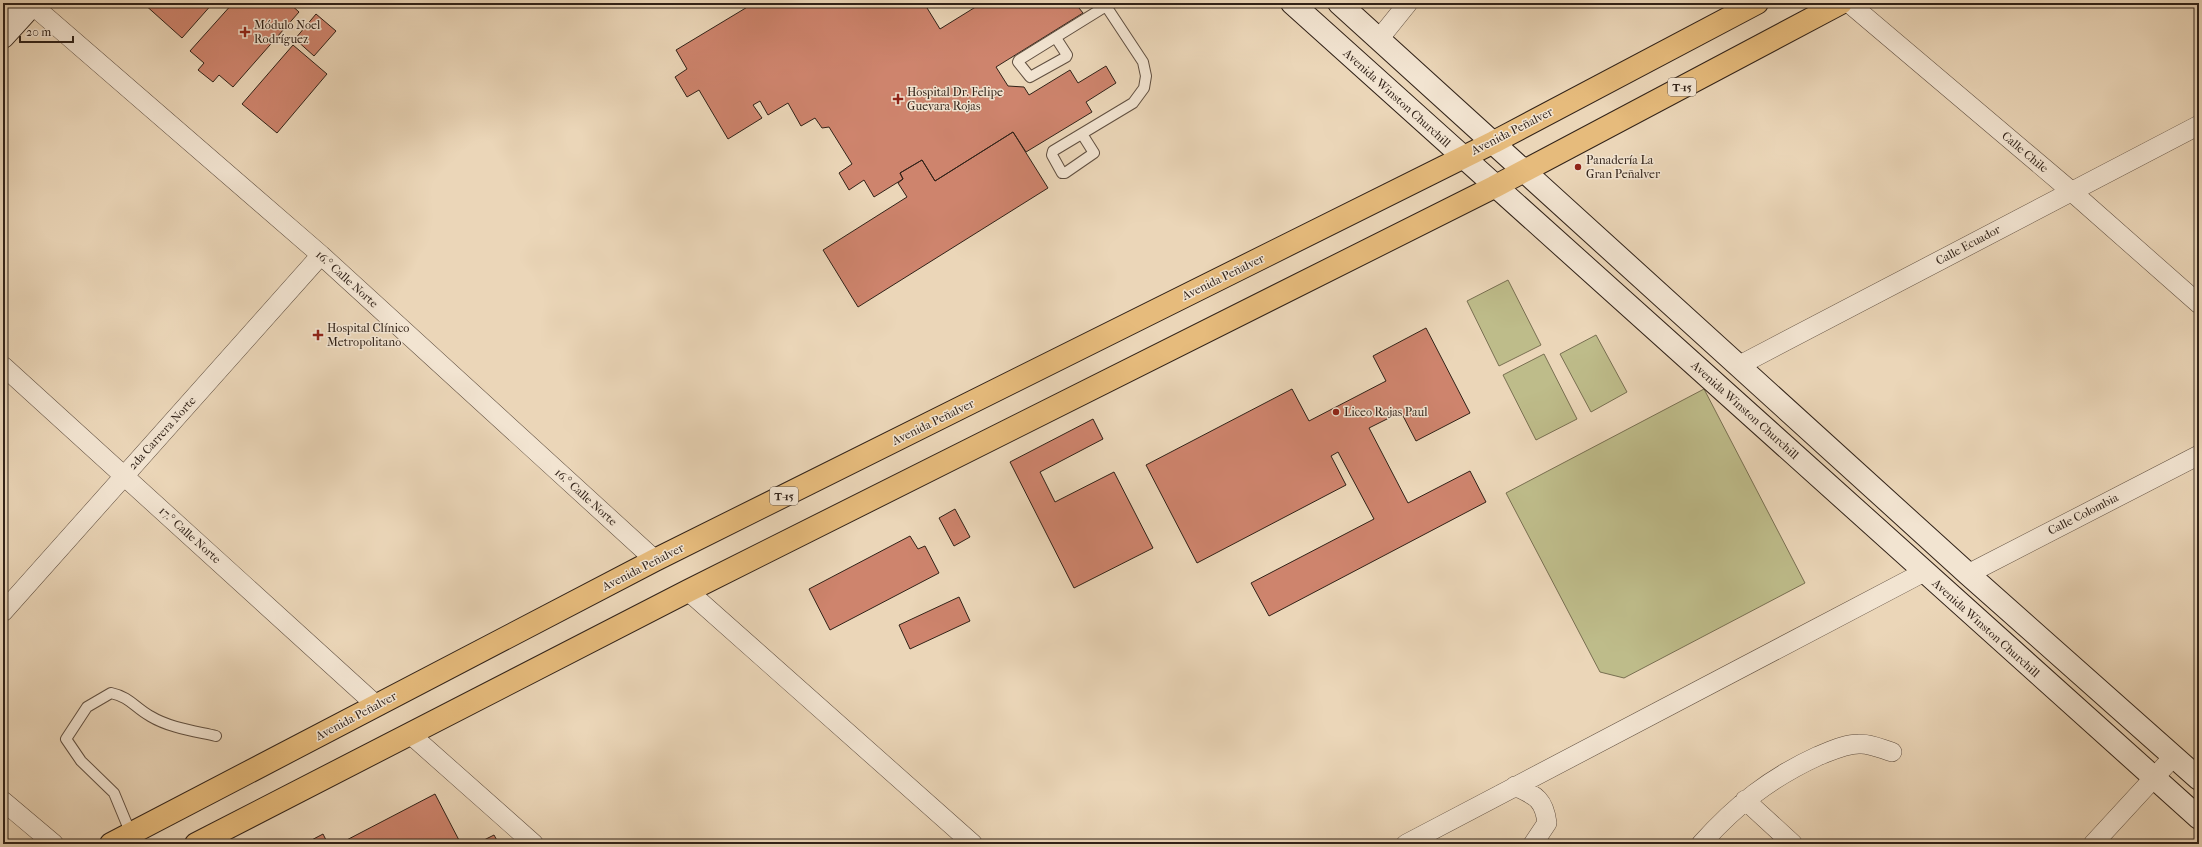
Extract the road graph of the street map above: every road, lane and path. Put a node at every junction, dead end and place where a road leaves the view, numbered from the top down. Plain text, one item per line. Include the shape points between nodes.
1 (7, 3) edge
2 (1292, 3) edge
3 (1339, 3) edge
4 (1408, 3) edge
5 (1757, 3) edge
6 (1841, 3) edge
7 (1849, 3) edge
8 (32, 4) edge
9 (1109, 5) edge
10 (3, 8) edge
11 (3, 37) edge
12 (1056, 38) junction
13 (1379, 39) junction
14 (2199, 125) edge
15 (1082, 134) dead end
16 (1494, 142) junction
17 (1462, 157) junction
18 (1522, 171) junction
19 (1494, 187) junction
20 (2071, 192) junction
21 (320, 255) junction
22 (2199, 304) edge
23 (3, 366) edge
24 (1738, 366) junction
25 (2199, 455) edge
26 (125, 475) junction
27 (656, 560) junction
28 (1924, 572) junction
29 (1968, 574) junction
30 (688, 591) junction
31 (3, 612) edge
32 (376, 705) junction
33 (410, 734) junction
34 (216, 736) dead end
35 (1892, 752) dead end
36 (2174, 756) junction
37 (2154, 778) junction
38 (2199, 779) edge
39 (1515, 786) junction
40 (1745, 800) junction
41 (3, 801) edge
42 (2199, 818) edge
43 (131, 834) junction
44 (54, 844) edge
45 (111, 844) edge
46 (196, 844) edge
47 (534, 844) edge
48 (972, 844) edge
49 (1406, 844) edge
50 (1533, 844) edge
51 (1701, 844) edge
52 (1793, 844) edge
53 (2093, 844) edge

1 - 10 street
2 - 17 street, Avenida Winston Churchill
3 - 13 street
4 - 13 street
5 - 16 main road, Avenida Peñalver / T-15
6 - 18 main road, T-15
7 - 20 street, Calle Chile
8 - 11 street
8 - 21 street, 16.° Calle Norte
9 - 12 lane
9 - 15 lane via 1143,62 1146,76 1144,88 1133,103
12 - 12 lane via 1019,60 1030,77 1066,57
13 - 16 street
14 - 20 street, Calle Ecuador
16 - 17 main road, Avenida Peñalver / T-15
16 - 18 street
17 - 19 street, Avenida Winston Churchill
17 - 27 main road, Avenida Peñalver / T-15
18 - 19 main road, T-15
18 - 24 street
19 - 28 street, Avenida Winston Churchill
19 - 30 main road, T-15
20 - 22 street, Calle Chile
20 - 24 street, Calle Ecuador
21 - 26 street, 2da Carrera Norte
21 - 27 street, 16.° Calle Norte
23 - 26 street, 17.° Calle Norte
24 - 29 street
25 - 29 street, Calle Colombia
26 - 31 street, 2da Carrera Norte
26 - 32 street, 17.° Calle Norte
27 - 32 main road, Avenida Peñalver / T-15
28 - 37 street, Avenida Winston Churchill
28 - 39 street
29 - 36 street
30 - 33 main road, T-15
30 - 48 street
32 - 43 main road, Avenida Peñalver / T-15
33 - 46 main road, T-15
33 - 47 street
34 - 43 lane via 169,725 150,716 124,696 111,693 87,707 66,739 81,760 114,793
35 - 40 street via 1860,744 1835,748 1762,786
36 - 37 street
36 - 38 street
37 - 42 street, Avenida Winston Churchill
37 - 53 street
39 - 49 street
39 - 50 street via 1535,795 1545,809 1547,823
40 - 51 street
40 - 52 street
41 - 44 street
43 - 45 main road, Avenida Peñalver / T-15

